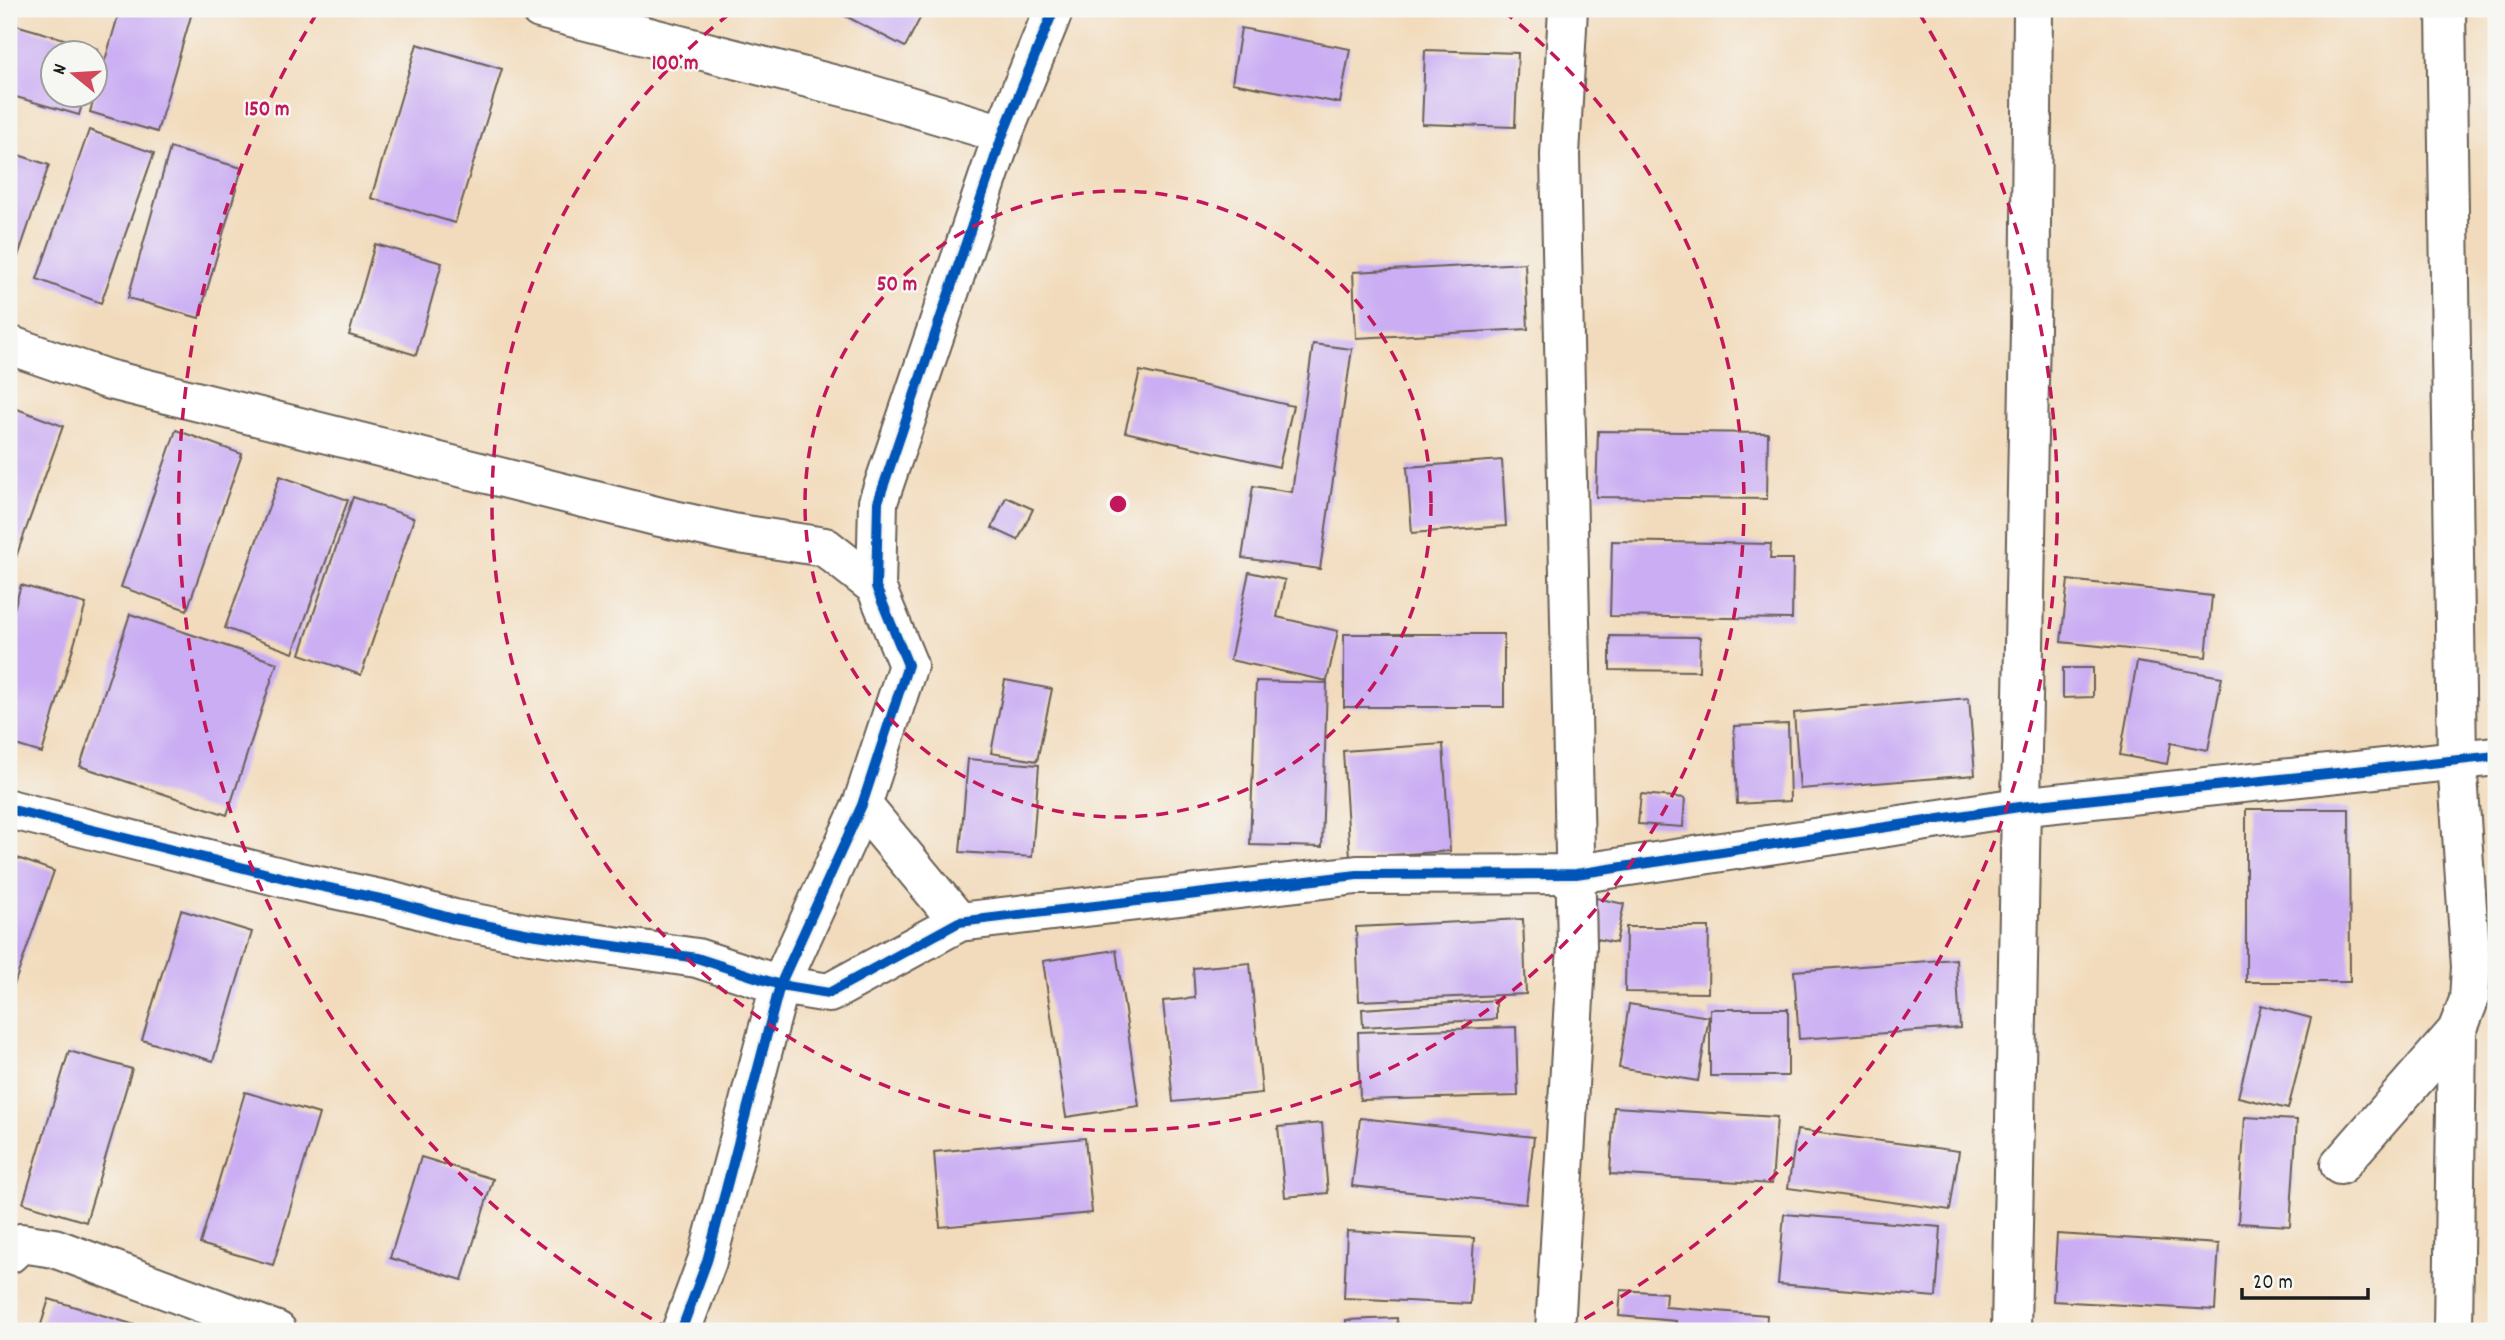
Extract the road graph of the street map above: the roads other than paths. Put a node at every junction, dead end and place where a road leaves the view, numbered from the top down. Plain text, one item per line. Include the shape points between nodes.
1 (540, 9) edge
2 (1054, 9) edge
3 (1568, 9) edge
4 (2033, 9) edge
5 (2446, 9) edge
6 (1003, 134) junction
7 (9, 345) edge
8 (876, 587) junction
9 (2496, 756) edge
10 (2457, 760) junction
11 (862, 805) junction
12 (9, 807) edge
13 (2019, 807) junction
14 (1576, 874) junction
15 (959, 922) junction
16 (780, 985) junction
17 (2457, 1031) junction
18 (2340, 1165) dead end
19 (9, 1254) edge
20 (277, 1331) edge
21 (681, 1331) edge
22 (1556, 1331) edge
23 (2011, 1331) edge
24 (2453, 1331) edge

1 - 6 street via 859,91
2 - 6 street
3 - 14 street via 1560,155
4 - 13 street
5 - 10 street
6 - 8 street via 878,502
7 - 8 street via 107,379 660,517 825,547
8 - 11 street via 908,665
9 - 10 street
10 - 13 street
10 - 17 street via 2471,967 2469,1000
11 - 15 street
11 - 16 street
12 - 16 street via 454,919 697,958
13 - 14 street
13 - 23 street
14 - 15 street via 1357,875
14 - 22 street via 1577,946
15 - 16 street via 830,993
16 - 21 street via 707,1261
17 - 18 street
17 - 24 street
19 - 20 street via 21,1243 54,1248

